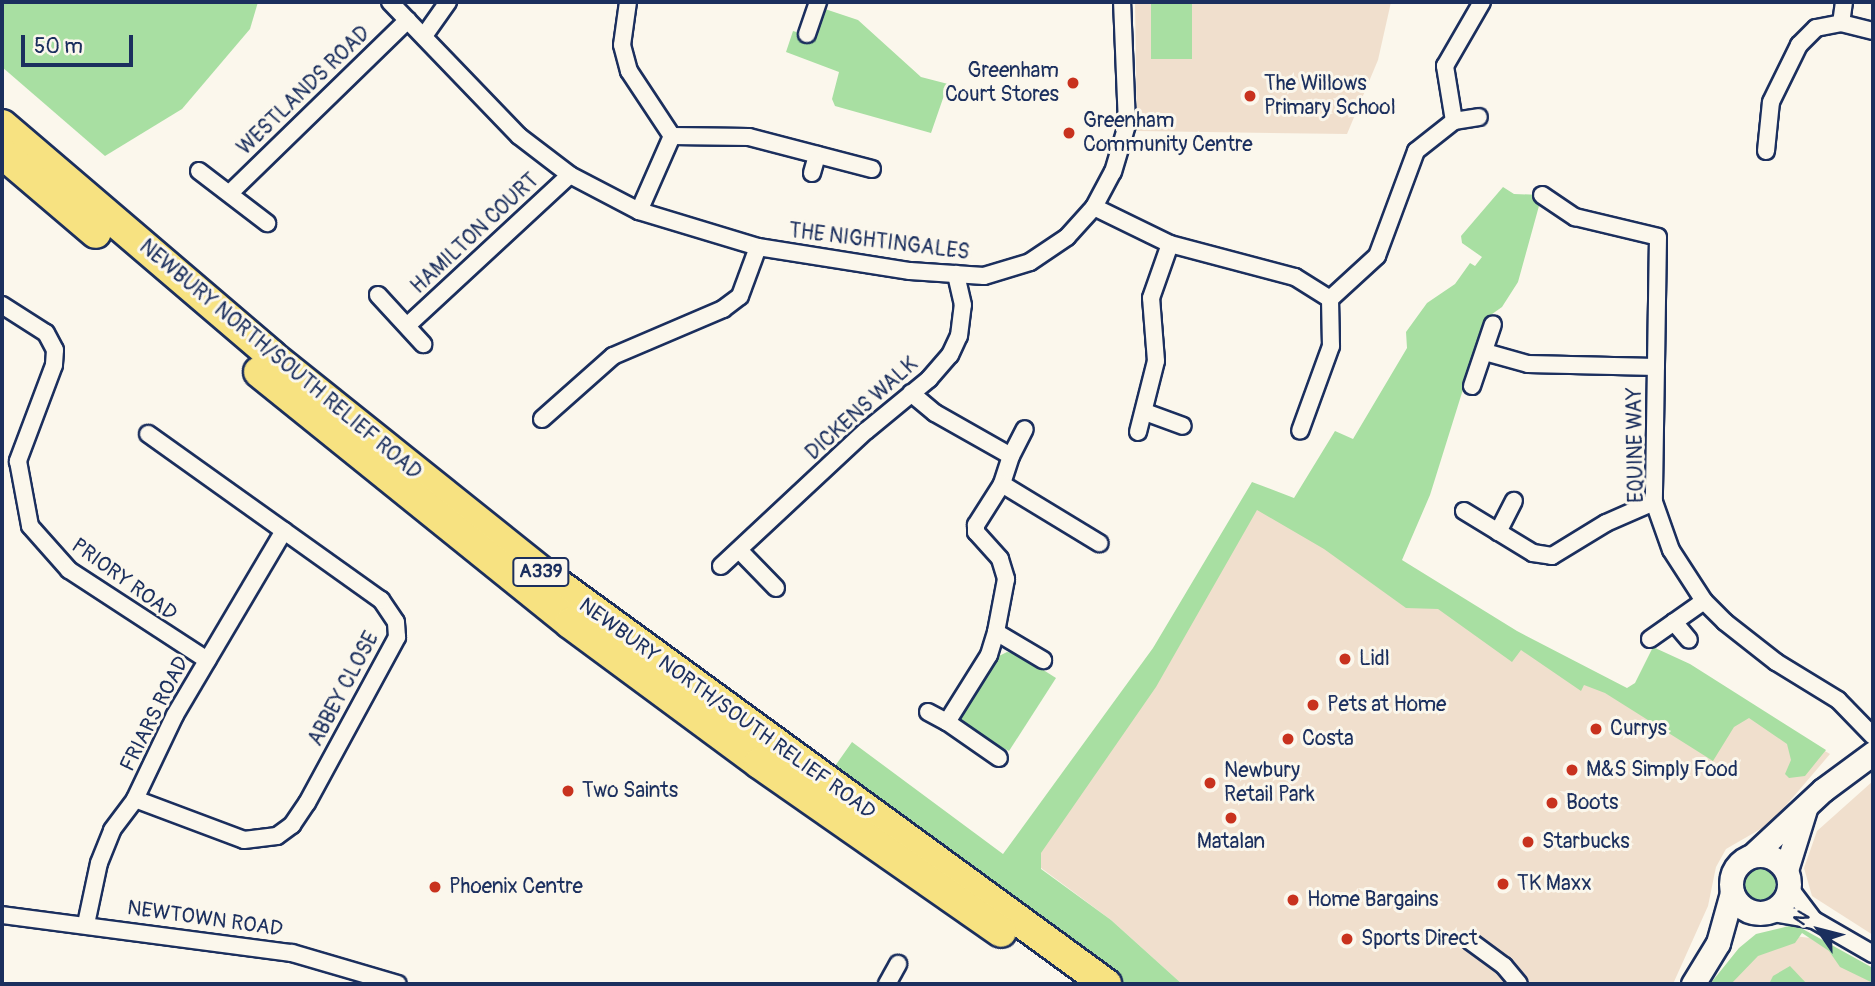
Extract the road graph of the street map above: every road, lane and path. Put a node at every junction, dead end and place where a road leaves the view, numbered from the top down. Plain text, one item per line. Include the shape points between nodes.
1 (390, 2) edge
2 (448, 2) edge
3 (628, 2) edge
4 (818, 2) edge
5 (1122, 2) edge
6 (1482, 2) edge
7 (1844, 2) edge
8 (408, 20) junction
9 (1841, 23) junction
10 (1873, 31) edge
11 (807, 34) dead end
12 (424, 36) junction
13 (1479, 117) dead end
14 (1454, 121) junction
15 (2, 125) edge
16 (672, 136) junction
17 (1766, 151) dead end
18 (2, 153) edge
19 (817, 155) junction
20 (872, 170) dead end
21 (199, 171) dead end
22 (812, 173) dead end
23 (570, 175) junction
24 (230, 193) junction
25 (1542, 195) dead end
26 (1094, 207) junction
27 (639, 211) junction
28 (267, 223) dead end
29 (1170, 244) junction
30 (758, 247) junction
31 (956, 274) junction
32 (378, 295) dead end
33 (1329, 299) junction
34 (2, 305) edge
35 (409, 324) junction
36 (1493, 324) dead end
37 (423, 344) dead end
38 (1485, 352) junction
39 (1656, 368) junction
40 (1472, 386) dead end
41 (911, 393) junction
42 (1145, 412) junction
43 (542, 419) dead end
44 (1183, 426) dead end
45 (1025, 429) dead end
46 (1300, 431) dead end
47 (1138, 432) dead end
48 (148, 434) dead end
49 (1011, 456) junction
50 (10, 461) edge
51 (1002, 484) junction
52 (1514, 501) dead end
53 (1654, 502) junction
54 (1464, 511) dead end
55 (284, 531) junction
56 (1498, 531) junction
57 (1099, 543) dead end
58 (739, 550) junction
59 (721, 566) dead end
60 (776, 588) dead end
61 (1704, 601) junction
62 (1674, 622) junction
63 (996, 632) junction
64 (1650, 639) dead end
65 (1689, 640) dead end
66 (207, 660) junction
67 (1043, 660) dead end
68 (928, 712) dead end
69 (947, 722) junction
70 (1871, 732) edge
71 (1873, 753) edge
72 (999, 758) dead end
73 (135, 799) junction
74 (1806, 806) junction
75 (1753, 855) junction
76 (1787, 878) junction
77 (1732, 894) junction
78 (1764, 913) junction
79 (2, 915) edge
80 (1814, 920) junction
81 (86, 924) junction
82 (1470, 941) dead end
83 (1718, 943) junction
84 (1873, 954) edge
85 (898, 964) dead end
86 (398, 984) edge
87 (887, 984) edge
88 (1072, 984) edge
89 (1106, 984) edge
90 (1519, 984) edge
91 (1693, 984) edge

1 - 8 street, THE NIGHTINGALES
2 - 12 street
3 - 16 street via 622,45 629,71
4 - 11 street
5 - 26 street, THE NIGHTINGALES via 1127,125 1114,172
6 - 14 street via 1445,66
7 - 9 street
8 - 12 street, THE NIGHTINGALES
8 - 24 street, WESTLANDS ROAD
9 - 10 street
9 - 17 street via 1816,28 1799,45 1771,102
12 - 23 street, THE NIGHTINGALES via 487,107
13 - 14 street
14 - 33 street via 1416,150 1377,256
15 - 89 highway, NEWBURY NORTH/SOUTH RELIEF ROAD / A339 via 293,373 548,577
16 - 19 street via 749,137
16 - 27 street
18 - 88 highway, NEWBURY NORTH/SOUTH RELIEF ROAD / A339 via 293,401 570,622 759,763
19 - 20 street
19 - 22 street
21 - 24 street
23 - 27 street, THE NIGHTINGALES
23 - 35 street, HAMILTON COURT
24 - 28 street
25 - 39 street, EQUINE WAY via 1574,225 1658,237
26 - 29 street
26 - 31 street, THE NIGHTINGALES via 1068,237 1030,262 984,276
27 - 30 street, THE NIGHTINGALES
29 - 33 street via 1295,277
29 - 42 street via 1151,298 1156,361
30 - 31 street, THE NIGHTINGALES
30 - 43 street, THE NIGHTINGALES via 740,296 723,309 613,356
31 - 41 street, DICKENS WALK via 963,305 959,336 950,355
32 - 35 street, HAMILTON COURT
33 - 46 street via 1331,346
34 - 50 street, PRIORY ROAD via 46,333 55,351 54,365
35 - 37 street, HAMILTON COURT
36 - 38 street
38 - 39 street via 1528,364
38 - 40 street
39 - 53 street, EQUINE WAY
41 - 49 street via 935,414
41 - 58 street, DICKENS WALK
42 - 44 street
42 - 47 street
45 - 49 street
48 - 55 street, ABBEY CLOSE
49 - 51 street
50 - 66 street, PRIORY ROAD via 27,517 47,550 135,616
51 - 57 street
51 - 63 street via 976,532 1000,559 1006,579
52 - 56 street
53 - 56 street via 1606,523 1552,556 1533,552
53 - 61 street, EQUINE WAY via 1671,550
54 - 56 street
55 - 66 street, FRIARS ROAD
55 - 73 street, ABBEY CLOSE via 381,600 392,614 397,636 379,674 307,803 292,825 277,836 244,840
58 - 59 street, DICKENS WALK
58 - 60 street
61 - 62 street
61 - 70 street, EQUINE WAY via 1776,662 1839,700
62 - 64 street
62 - 65 street
63 - 67 street
63 - 69 street via 989,655
66 - 73 street, FRIARS ROAD
68 - 69 street
69 - 72 street
71 - 74 street
73 - 81 street, FRIARS ROAD via 105,845
74 - 75 street
74 - 76 street
75 - 76 street via 1772,857
75 - 77 street via 1734,870
76 - 78 street via 1783,903
76 - 80 street
77 - 78 street via 1743,908
77 - 83 street
78 - 80 street
78 - 83 street
79 - 81 street, NEWTOWN ROAD
80 - 84 street
81 - 86 street, NEWTOWN ROAD via 292,953
82 - 90 street
83 - 91 street
85 - 87 street

